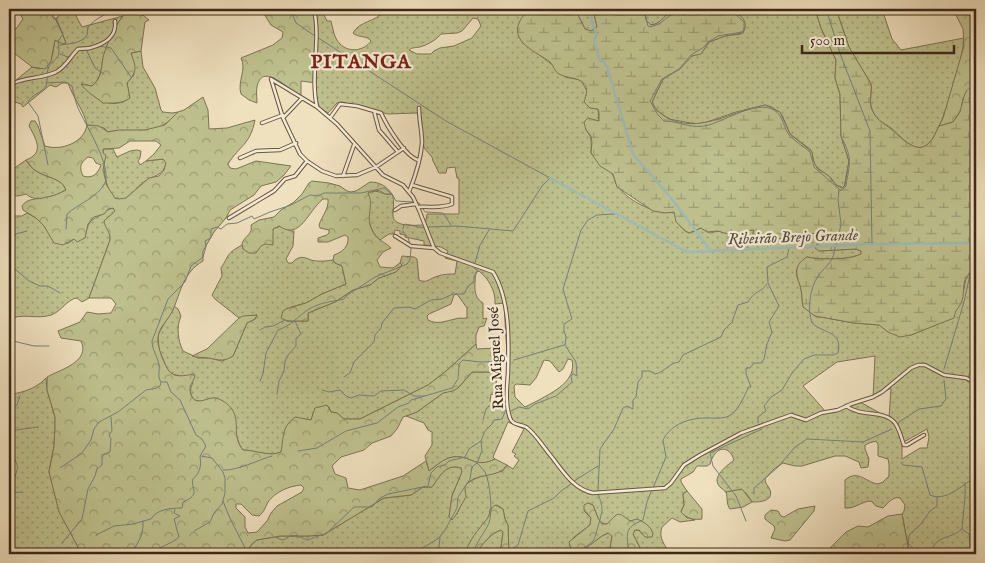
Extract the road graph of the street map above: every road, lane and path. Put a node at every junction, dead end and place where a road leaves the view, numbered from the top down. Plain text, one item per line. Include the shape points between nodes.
1 (314, 9) edge
2 (115, 21) dead end
3 (9, 85) edge
4 (302, 98) junction
5 (317, 107) junction
6 (419, 108) dead end
7 (374, 111) junction
8 (283, 116) junction
9 (330, 118) junction
10 (262, 123) dead end
11 (296, 143) junction
12 (355, 144) junction
13 (404, 148) junction
14 (398, 152) junction
15 (240, 158) dead end
16 (418, 160) junction
17 (307, 161) junction
18 (376, 167) junction
19 (343, 176) junction
20 (412, 185) junction
21 (409, 192) junction
22 (417, 206) junction
23 (395, 210) dead end
24 (229, 218) dead end
25 (395, 236) dead end
26 (434, 248) junction
27 (976, 383) edge
28 (846, 406) junction
29 (924, 435) dead end

1 - 5 street
2 - 3 street via 116,31 110,39 90,48 78,49 66,66 57,72
4 - 5 street
4 - 8 street
4 - 8 street via 271,79
5 - 9 street
6 - 16 street via 422,141
7 - 9 street via 340,104
7 - 13 street via 381,113
7 - 14 street via 379,130
8 - 10 street
8 - 11 street
9 - 12 street
11 - 15 street via 280,150 256,151
11 - 17 street
12 - 18 street
12 - 19 street
13 - 14 street
13 - 16 street
14 - 18 street
16 - 20 street
17 - 19 street via 322,171
17 - 24 street via 295,176 285,179 274,191
18 - 19 street via 357,175
18 - 21 street
20 - 21 street
20 - 22 street via 453,199 447,206
21 - 22 street
22 - 23 street via 401,206
22 - 26 street
25 - 26 street via 411,246
26 - 28 street, Rua Miguel José via 444,256 493,272 498,280 505,302 510,420 525,427 570,480 583,490 665,488 684,466 700,454 741,434 786,417 806,420
27 - 28 street via 918,365 882,392
28 - 29 street via 859,413 882,414 892,421 904,446

